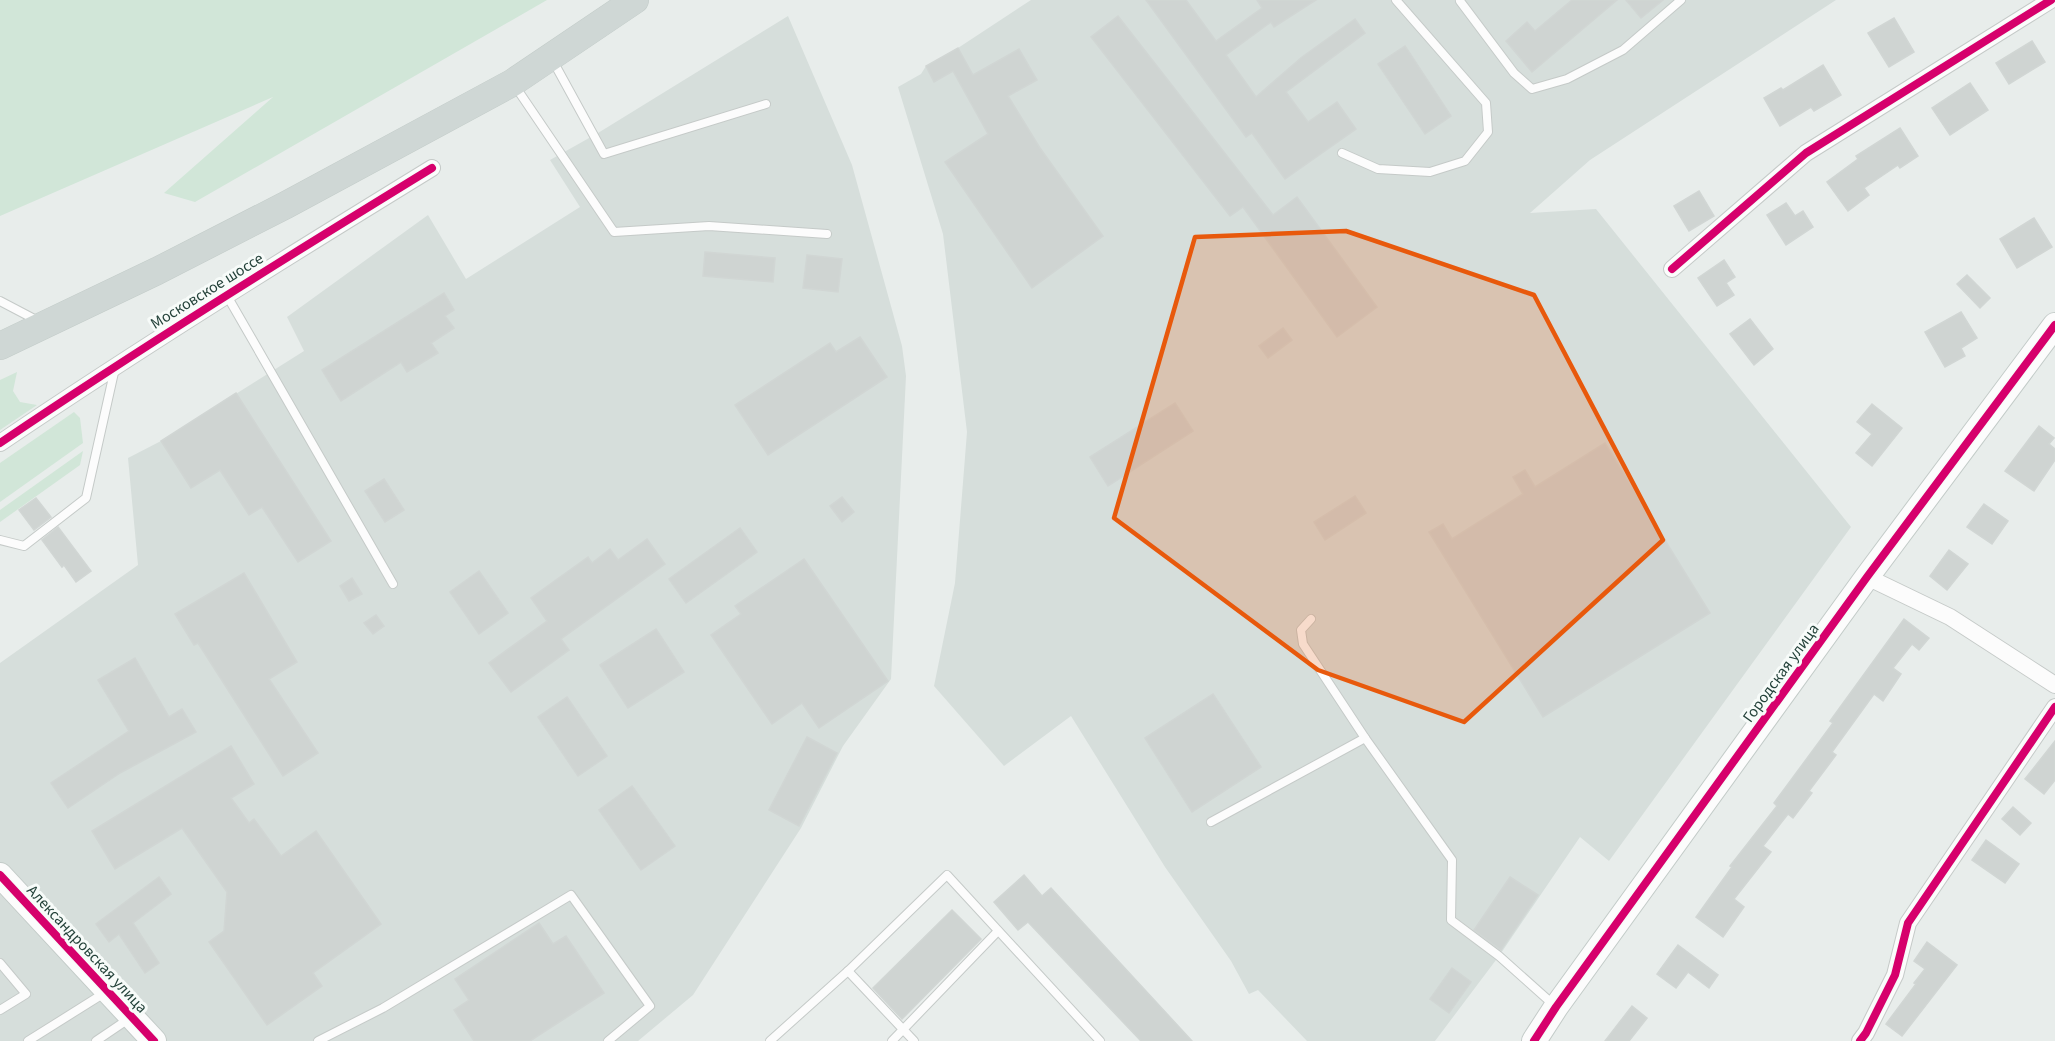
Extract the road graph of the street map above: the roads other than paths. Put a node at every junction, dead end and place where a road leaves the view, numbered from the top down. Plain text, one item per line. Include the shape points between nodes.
1 (635, 0) edge
2 (1396, 0) edge
3 (1681, 0) edge
4 (2051, 0) edge
5 (1460, 1) edge
6 (550, 57) junction
7 (512, 83) junction
8 (766, 104) dead end
9 (1342, 153) dead end
10 (432, 168) dead end
11 (827, 234) dead end
12 (1672, 269) dead end
13 (226, 294) junction
14 (0, 301) edge
15 (45, 325) junction
16 (2055, 325) edge
17 (0, 346) edge
18 (116, 365) junction
19 (0, 443) edge
20 (0, 540) edge
21 (1867, 577) junction
22 (393, 584) dead end
23 (1311, 620) dead end
24 (2055, 686) edge
25 (2055, 707) edge
26 (1365, 738) junction
27 (1211, 822) dead end
28 (0, 875) edge
29 (998, 931) junction
30 (0, 963) edge
31 (848, 971) junction
32 (108, 991) junction
33 (1556, 1007) junction
34 (0, 1010) edge
35 (132, 1017) junction
36 (903, 1030) junction
37 (28, 1041) edge
38 (96, 1041) edge
39 (154, 1041) edge
40 (318, 1041) edge
41 (608, 1041) edge
42 (770, 1041) edge
43 (892, 1041) edge
44 (914, 1041) edge
45 (1101, 1041) edge
46 (1534, 1041) edge
47 (1860, 1041) edge

1 - 6 main road
2 - 9 lane via 1486,104 1488,132 1465,161 1430,172 1378,169
3 - 5 lane via 1623,50 1568,79 1532,89 1514,73
4 - 12 street via 1806,153
6 - 7 main road
6 - 8 lane via 604,154
7 - 11 lane via 615,232 709,226
7 - 15 main road via 286,205
10 - 13 street, Московское шоссе
13 - 18 street, Московское шоссе
13 - 22 lane
14 - 15 lane
15 - 17 main road
16 - 21 street, Городская улица
18 - 19 street, Московское шоссе
18 - 20 lane via 86,498 24,546
21 - 24 street via 1950,617
21 - 33 street, Городская улица
23 - 26 lane via 1301,630 1303,644
25 - 47 street via 1908,923 1894,975
26 - 27 lane
26 - 33 lane via 1452,860 1451,920
28 - 32 street, Александровская улица
29 - 31 lane via 947,875
29 - 36 lane
29 - 45 lane
30 - 34 lane via 26,994
31 - 36 lane
31 - 42 lane
32 - 35 street, Александровская улица
32 - 37 lane
33 - 46 street, Городская улица
35 - 38 lane
35 - 39 street, Александровская улица
36 - 43 lane
36 - 44 lane
40 - 41 lane via 383,1008 571,895 650,1006

